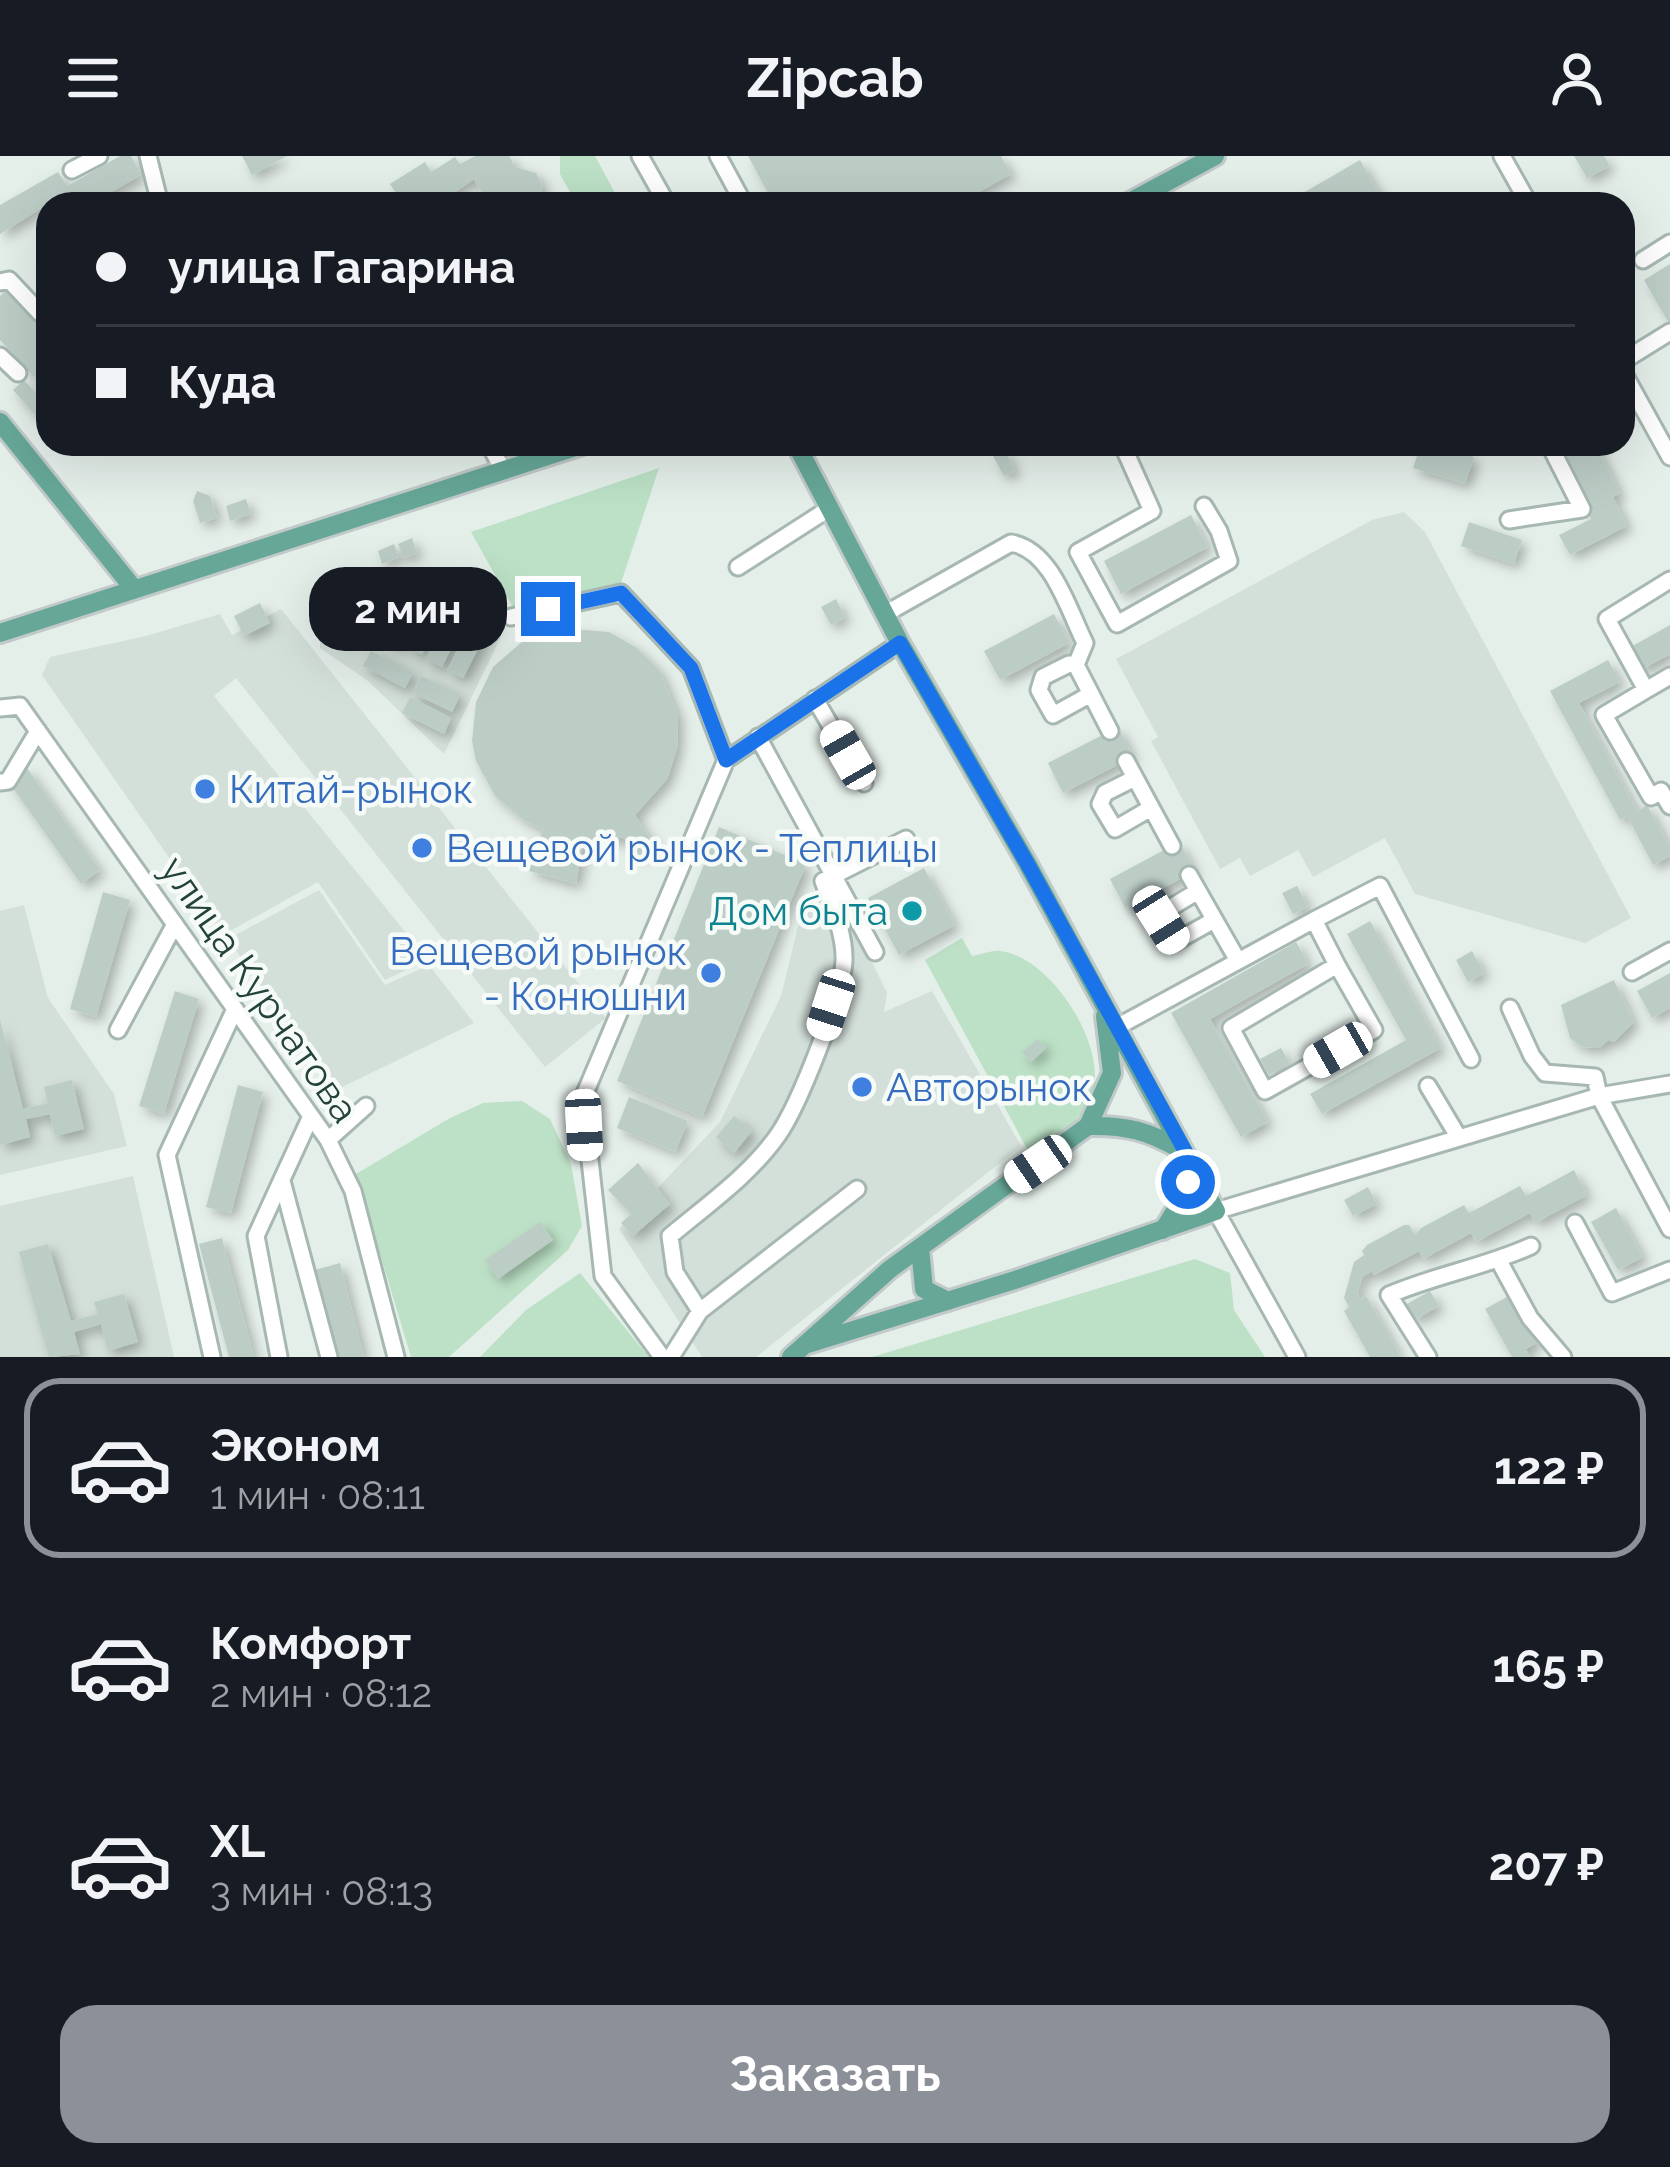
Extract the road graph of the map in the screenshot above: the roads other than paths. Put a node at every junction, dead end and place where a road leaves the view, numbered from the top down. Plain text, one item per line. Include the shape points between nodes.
1 (99, 156) edge
2 (148, 156) edge
3 (640, 156) edge
4 (718, 156) edge
5 (1216, 156) edge
6 (1502, 156) edge
7 (72, 170) dead end
8 (157, 192) edge
9 (660, 192) edge
10 (738, 192) edge
11 (1148, 192) edge
12 (1522, 192) edge
13 (1670, 243) edge
14 (1643, 260) dead end
15 (0, 282) edge
16 (36, 309) edge
17 (1670, 332) edge
18 (1635, 354) edge
19 (0, 356) edge
20 (18, 374) dead end
21 (1635, 394) edge
22 (0, 422) edge
23 (495, 456) edge
24 (547, 456) edge
25 (802, 456) edge
26 (1127, 456) edge
27 (1555, 456) edge
28 (1670, 457) edge
29 (503, 470) junction
30 (1204, 506) dead end
31 (830, 508) junction
32 (1509, 520) dead end
33 (738, 567) dead end
34 (1670, 580) edge
35 (134, 590) junction
36 (885, 614) junction
37 (511, 616) dead end
38 (0, 633) edge
39 (900, 643) junction
40 (1076, 665) junction
41 (1670, 676) edge
42 (1646, 689) junction
43 (1090, 694) junction
44 (815, 699) junction
45 (0, 708) edge
46 (38, 731) junction
47 (1110, 731) tunnel mouth
48 (758, 737) junction
49 (726, 760) junction
50 (1126, 760) tunnel mouth
51 (1135, 778) junction
52 (0, 782) edge
53 (864, 783) dead end
54 (1670, 806) edge
55 (1151, 808) junction
56 (906, 838) dead end
57 (1172, 846) tunnel mouth
58 (833, 875) junction
59 (1189, 875) tunnel mouth
60 (1198, 891) junction
61 (1214, 920) junction
62 (1314, 920) junction
63 (175, 924) junction
64 (1670, 951) edge
65 (875, 952) dead end
66 (1237, 959) junction
67 (1337, 965) junction
68 (1632, 972) dead end
69 (1104, 1005) junction
70 (1510, 1008) dead end
71 (235, 1009) junction
72 (1117, 1028) junction
73 (118, 1030) dead end
74 (1472, 1059) dead end
75 (1670, 1084) edge
76 (1428, 1086) dead end
77 (1599, 1096) junction
78 (366, 1106) dead end
79 (311, 1116) junction
80 (1088, 1126) junction
81 (1459, 1138) junction
82 (328, 1140) junction
83 (1187, 1156) junction
84 (281, 1180) junction
85 (857, 1189) dead end
86 (1216, 1211) junction
87 (1575, 1223) dead end
88 (1670, 1229) edge
89 (1162, 1230) junction
90 (1531, 1246) dead end
91 (920, 1248) junction
92 (1499, 1261) junction
93 (1670, 1270) edge
94 (948, 1301) junction
95 (700, 1311) junction
96 (808, 1345) junction
97 (212, 1357) edge
98 (279, 1357) edge
99 (329, 1357) edge
100 (396, 1357) edge
101 (667, 1357) edge
102 (791, 1357) edge
103 (1297, 1357) edge
104 (1428, 1357) edge
105 (1563, 1357) edge

1 - 7 street
2 - 8 street
3 - 9 street
4 - 10 street
5 - 11 main road
6 - 12 street
13 - 14 street
15 - 16 street via 9,280
17 - 18 street
19 - 20 street
21 - 28 street
22 - 35 main road
23 - 29 street
24 - 29 main road
25 - 31 main road
26 - 30 street via 1152,511 1078,552 1117,624 1228,561
27 - 32 street via 1582,509
29 - 35 main road
31 - 33 street
31 - 36 main road
34 - 42 street via 1606,619
35 - 38 main road
36 - 39 main road
36 - 40 street via 1011,543 1028,546 1085,643
37 - 49 street via 621,593 691,668
39 - 44 street
39 - 69 main road
40 - 43 street
40 - 43 street via 1043,677 1039,690 1053,715
41 - 42 street
42 - 54 street via 1604,715 1652,797 1661,791
43 - 47 street
44 - 48 street
44 - 53 street
45 - 46 street, улица Курчатова via 20,706
46 - 52 street via 8,782
46 - 63 street, улица Курчатова
48 - 49 street
48 - 58 street
49 - 101 street via 583,1099 603,1276
50 - 51 street
51 - 55 street
51 - 55 street via 1100,804 1115,829
55 - 57 street
56 - 58 street
58 - 65 street
58 - 95 street via 823,881 844,962 807,1080 779,1134 670,1236 675,1272
59 - 60 street
60 - 61 street
60 - 61 street via 1161,920 1174,943
61 - 66 street
62 - 66 street
62 - 67 street
62 - 74 street via 1380,886
63 - 71 street, улица Курчатова
63 - 73 street
64 - 68 street
66 - 72 street
67 - 67 street via 1231,1028 1265,1091 1374,1030
69 - 72 main road
69 - 80 main road via 1112,1073
70 - 77 street via 1545,1073 1595,1078
71 - 79 street, улица Курчатова
71 - 97 street via 167,1155
72 - 83 main road
75 - 77 street
76 - 81 street
77 - 81 street
77 - 88 street
78 - 82 street
79 - 82 street, улица Курчатова
79 - 84 street
80 - 83 main road via 1154,1133
80 - 91 main road
81 - 86 street
82 - 100 street, улица Курчатова via 353,1191
83 - 86 main road
83 - 89 main road via 1188,1182
84 - 98 street via 256,1235
84 - 99 street
85 - 95 street
86 - 89 main road
86 - 103 street
87 - 93 street via 1612,1293
89 - 94 main road
90 - 92 street
91 - 94 main road via 924,1289
91 - 96 main road
92 - 104 street via 1389,1294
92 - 105 street
94 - 96 main road
95 - 101 street
96 - 102 main road

